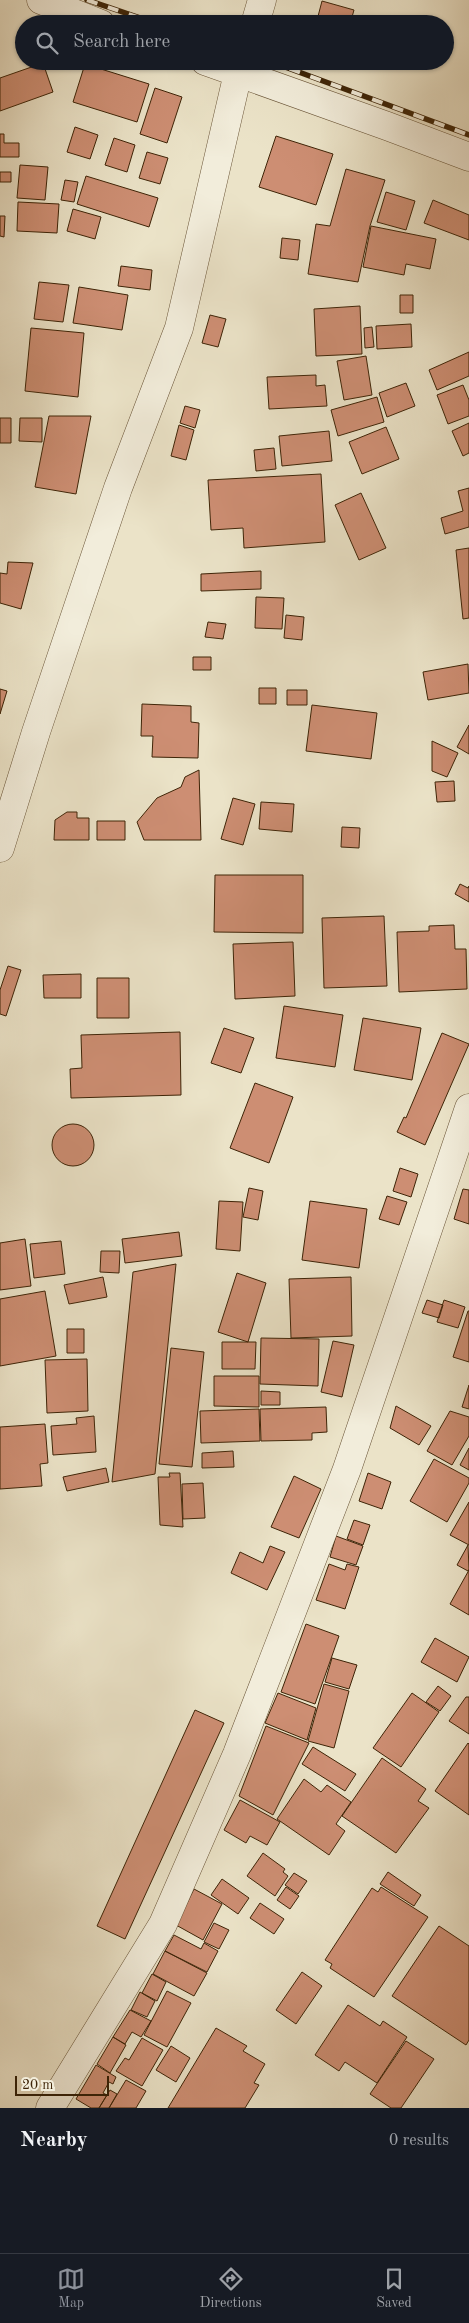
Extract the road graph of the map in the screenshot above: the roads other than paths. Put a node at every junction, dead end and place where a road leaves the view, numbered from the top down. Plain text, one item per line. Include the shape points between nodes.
1 (41, 0) edge
2 (262, 0) edge
3 (78, 15) edge
4 (257, 15) edge
5 (239, 70) edge
6 (247, 70) edge
7 (469, 158) edge
8 (0, 848) edge
9 (469, 1108) edge
10 (50, 2108) edge

1 - 3 street
2 - 4 street
5 - 8 street via 179,328 118,488
6 - 7 street
9 - 10 street via 348,1469 237,1754 163,1924

